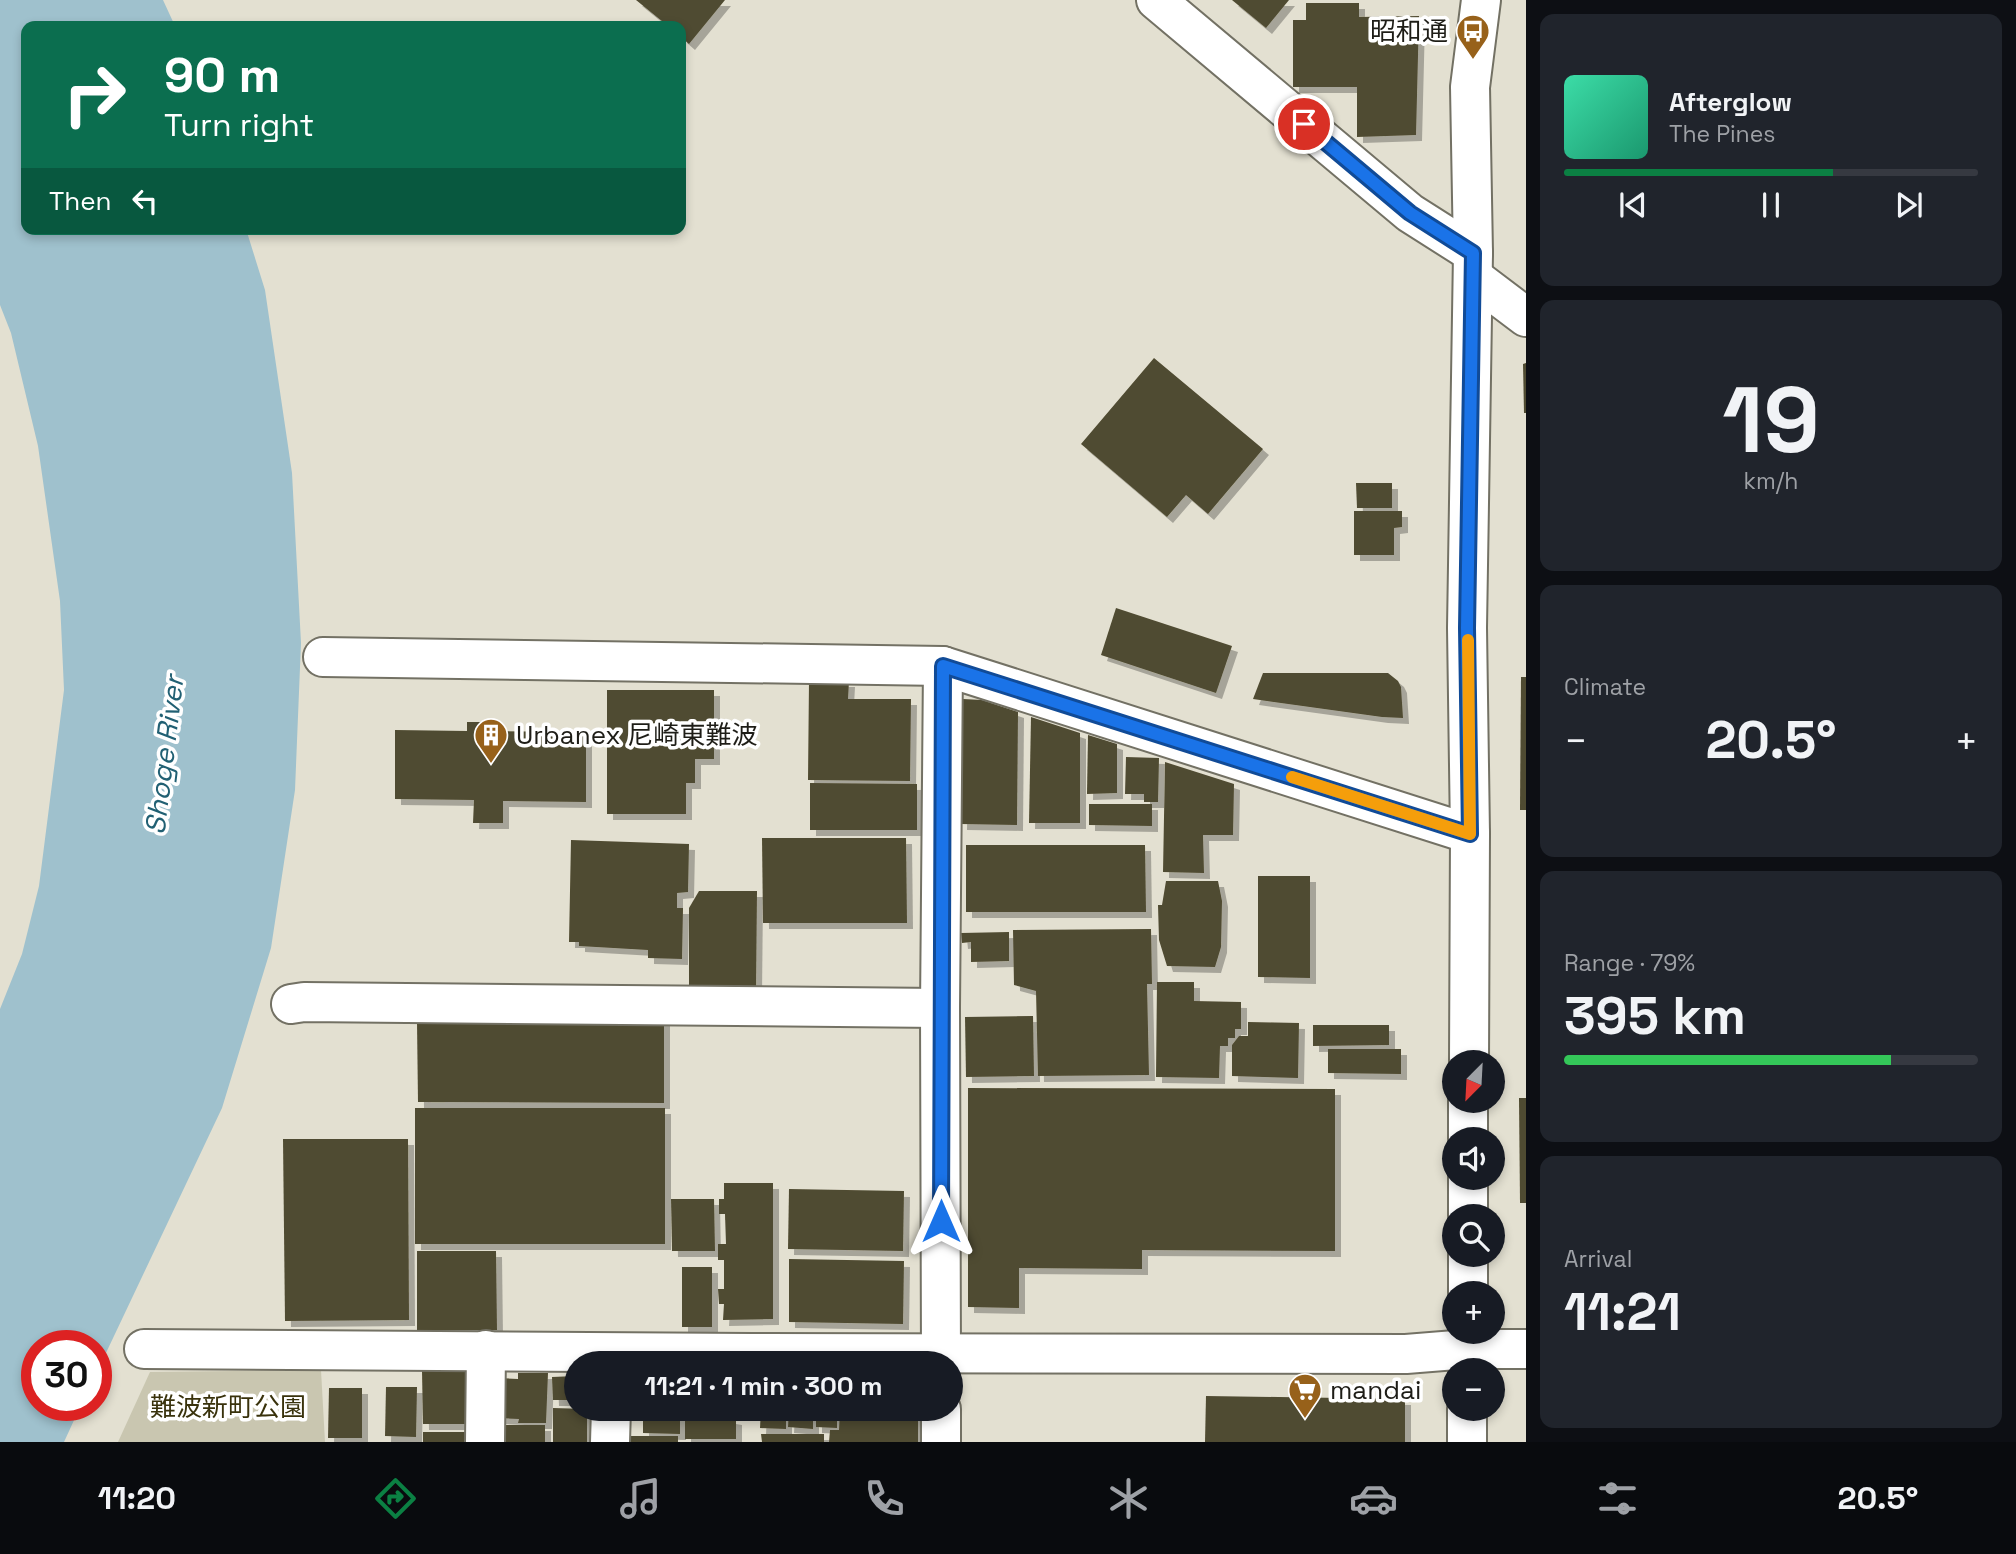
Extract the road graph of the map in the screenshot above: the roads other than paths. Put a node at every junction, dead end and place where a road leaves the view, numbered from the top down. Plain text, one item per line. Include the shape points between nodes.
1 (1156, 0) edge
2 (1481, 0) edge
3 (1473, 265) junction
4 (1526, 317) edge
5 (323, 657) dead end
6 (943, 666) junction
7 (1470, 834) junction
8 (290, 1004) dead end
9 (940, 1008) junction
10 (1469, 1050) edge
11 (144, 1349) dead end
12 (1526, 1349) edge
13 (486, 1350) junction
14 (1468, 1350) edge
15 (941, 1351) edge
16 (564, 1355) edge
17 (963, 1359) edge
18 (611, 1421) edge
19 (941, 1421) edge
20 (1467, 1421) edge
21 (485, 1442) edge
22 (610, 1442) edge
23 (941, 1442) edge
24 (1467, 1442) edge

1 - 3 street
2 - 3 street via 1469,87
3 - 4 street
3 - 7 street via 1467,628
5 - 6 street
6 - 7 street
6 - 9 street
7 - 10 street
8 - 9 street
9 - 15 street
11 - 13 street
12 - 14 street
13 - 16 street
13 - 21 street
14 - 17 street
18 - 22 street
19 - 23 street
20 - 24 street

